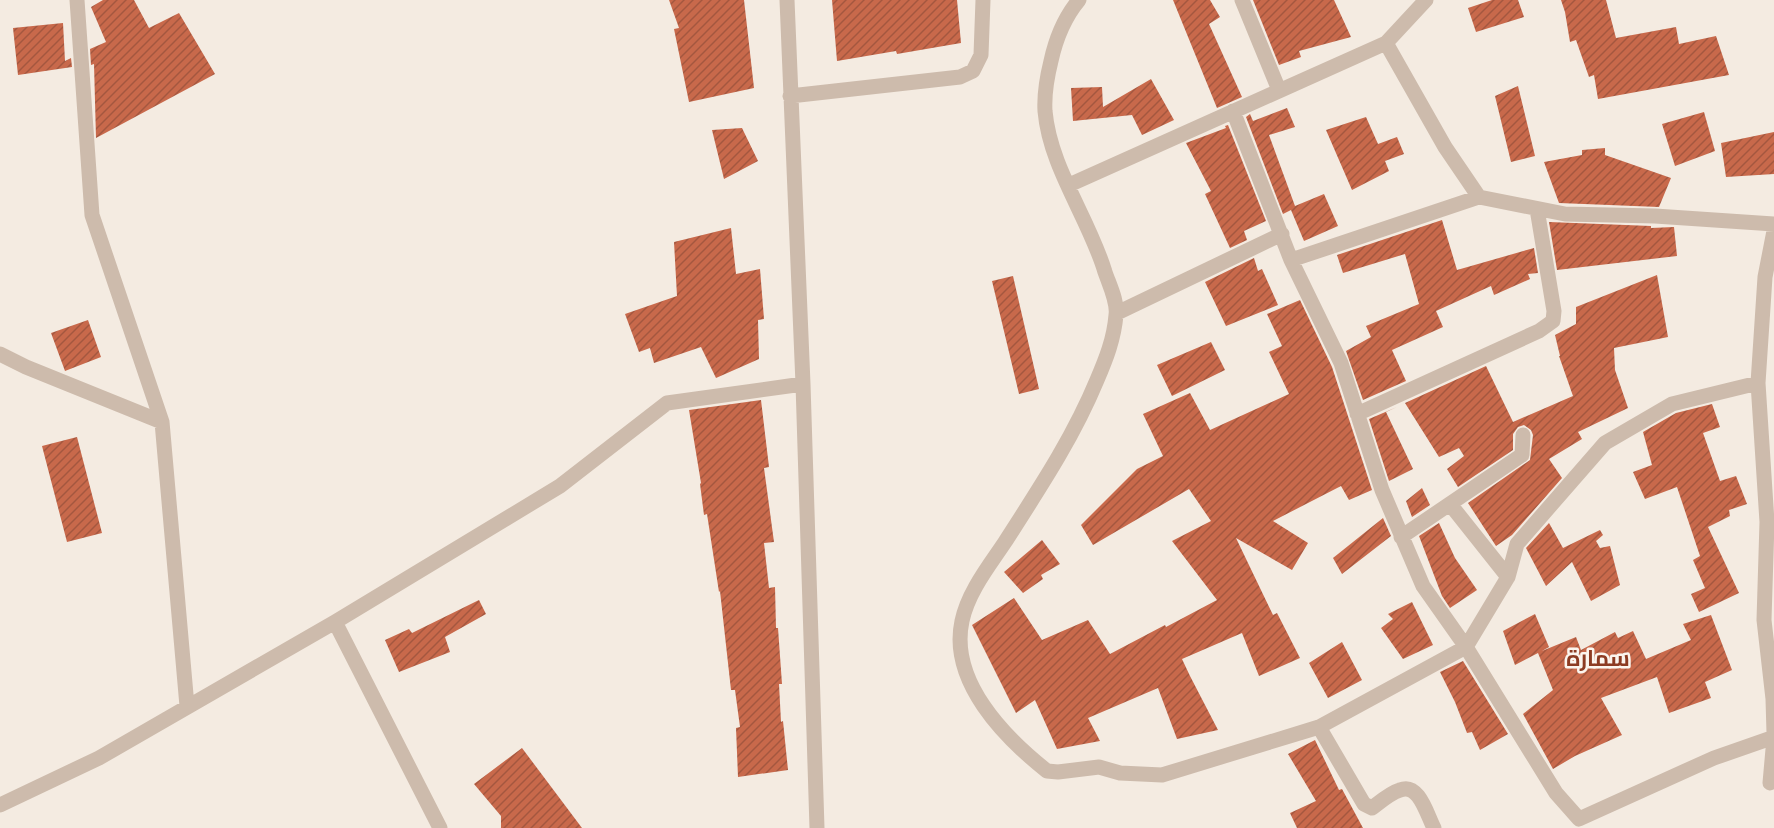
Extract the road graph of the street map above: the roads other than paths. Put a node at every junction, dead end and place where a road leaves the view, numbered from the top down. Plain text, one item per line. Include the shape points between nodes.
1 (77, 0) edge
2 (787, 0) edge
3 (983, 0) edge
4 (1079, 0) edge
5 (1242, 0) edge
6 (1426, 0) edge
7 (1386, 43) junction
8 (1279, 90) junction
9 (790, 96) junction
10 (1233, 111) junction
11 (1069, 185) junction
12 (1479, 197) junction
13 (1537, 208) junction
14 (1774, 224) edge
15 (1774, 231) edge
16 (1282, 234) junction
17 (1291, 260) junction
18 (1117, 313) junction
19 (0, 354) edge
20 (1758, 383) junction
21 (803, 384) junction
22 (1357, 414) junction
23 (162, 422) junction
24 (1523, 435) dead end
25 (1450, 504) junction
26 (1401, 537) junction
27 (1508, 577) junction
28 (334, 622) junction
29 (1466, 647) junction
30 (1773, 698) edge
31 (187, 706) junction
32 (1319, 727) junction
33 (1774, 736) edge
34 (1770, 783) dead end
35 (0, 805) edge
36 (1581, 824) edge
37 (440, 828) edge
38 (817, 828) edge
39 (1434, 828) edge
40 (1565, 828) edge

1 - 23 street via 92,216
2 - 9 street
3 - 9 street via 981,55 973,71 960,77
4 - 11 street via 1057,36 1045,94 1049,128
5 - 8 street
6 - 7 street
7 - 8 street
7 - 12 street via 1444,147
8 - 10 street
9 - 21 street
10 - 11 street
10 - 16 street
11 - 18 street via 1101,258
12 - 13 street
12 - 17 street
13 - 14 street via 1565,214
13 - 22 street via 1554,310 1552,321 1539,331
15 - 20 street via 1766,277
16 - 17 street
16 - 18 street
17 - 22 street via 1341,363
18 - 32 street via 1110,349 1081,419 976,585 965,610 960,640 972,688 996,723 1047,771 1099,767 1120,773 1162,775
19 - 23 street
20 - 27 street via 1672,404 1605,443 1517,544
20 - 30 street via 1767,522 1764,620
21 - 28 street via 667,403 560,486
21 - 38 street
22 - 26 street
23 - 31 street
24 - 25 street via 1522,455
25 - 26 street
25 - 27 street
26 - 29 street via 1423,586
27 - 29 street
28 - 31 street
28 - 37 street
29 - 32 street
29 - 36 street via 1556,793
30 - 33 street
31 - 35 street via 99,758
32 - 39 street via 1364,804 1372,808 1401,789 1410,789 1416,793
33 - 34 street
33 - 36 street via 1714,758
36 - 40 street

